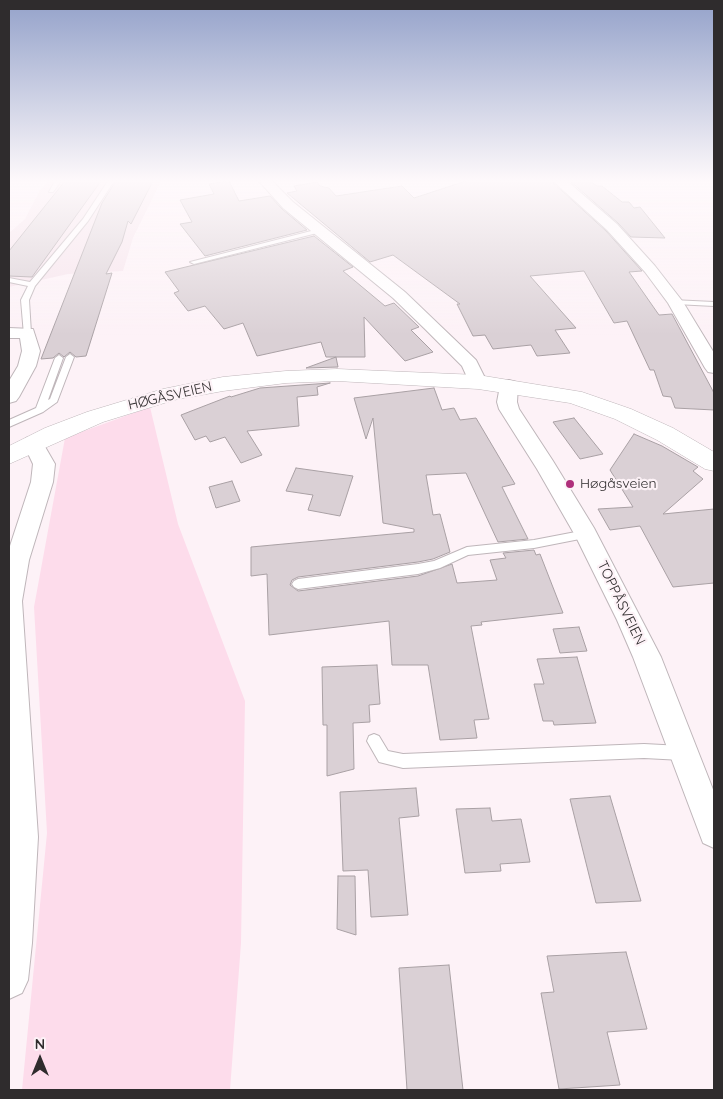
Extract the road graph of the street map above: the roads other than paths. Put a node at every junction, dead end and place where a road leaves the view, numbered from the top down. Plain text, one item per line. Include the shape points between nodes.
1 (76, 232) edge
2 (314, 232) edge
3 (321, 232) edge
4 (617, 232) edge
5 (194, 262) dead end
6 (9, 280) edge
7 (32, 285) junction
8 (675, 302) junction
9 (714, 304) edge
10 (9, 333) edge
11 (27, 333) junction
12 (70, 357) dead end
13 (59, 358) dead end
14 (714, 368) edge
15 (478, 382) junction
16 (509, 386) junction
17 (9, 397) edge
18 (40, 410) junction
19 (9, 424) edge
20 (21, 450) edge
21 (714, 463) edge
22 (586, 534) junction
23 (298, 584) dead end
24 (374, 741) dead end
25 (684, 753) junction
26 (714, 832) edge
27 (9, 980) edge

1 - 7 lane
2 - 5 lane
3 - 15 street via 430,324 470,364
4 - 8 street via 632,246
6 - 7 lane
7 - 11 lane via 25,300
8 - 9 lane
8 - 14 street
10 - 11 street
11 - 17 street via 30,358
12 - 18 lane via 54,400
13 - 18 lane
15 - 16 street, HØGÅSVEIEN
15 - 20 street, HØGÅSVEIEN via 337,375 223,384 139,402 95,417
16 - 21 street, HØGÅSVEIEN via 597,404 666,434
16 - 22 street, TOPPÅSVEIEN via 509,409
18 - 19 lane
20 - 27 street via 40,454 44,464 42,482 17,560 9,601 22,837
22 - 23 lane via 534,544 466,550 418,570
22 - 25 street, TOPPÅSVEIEN via 647,657
24 - 25 lane via 384,757 403,761
25 - 26 street, TOPPÅSVEIEN

